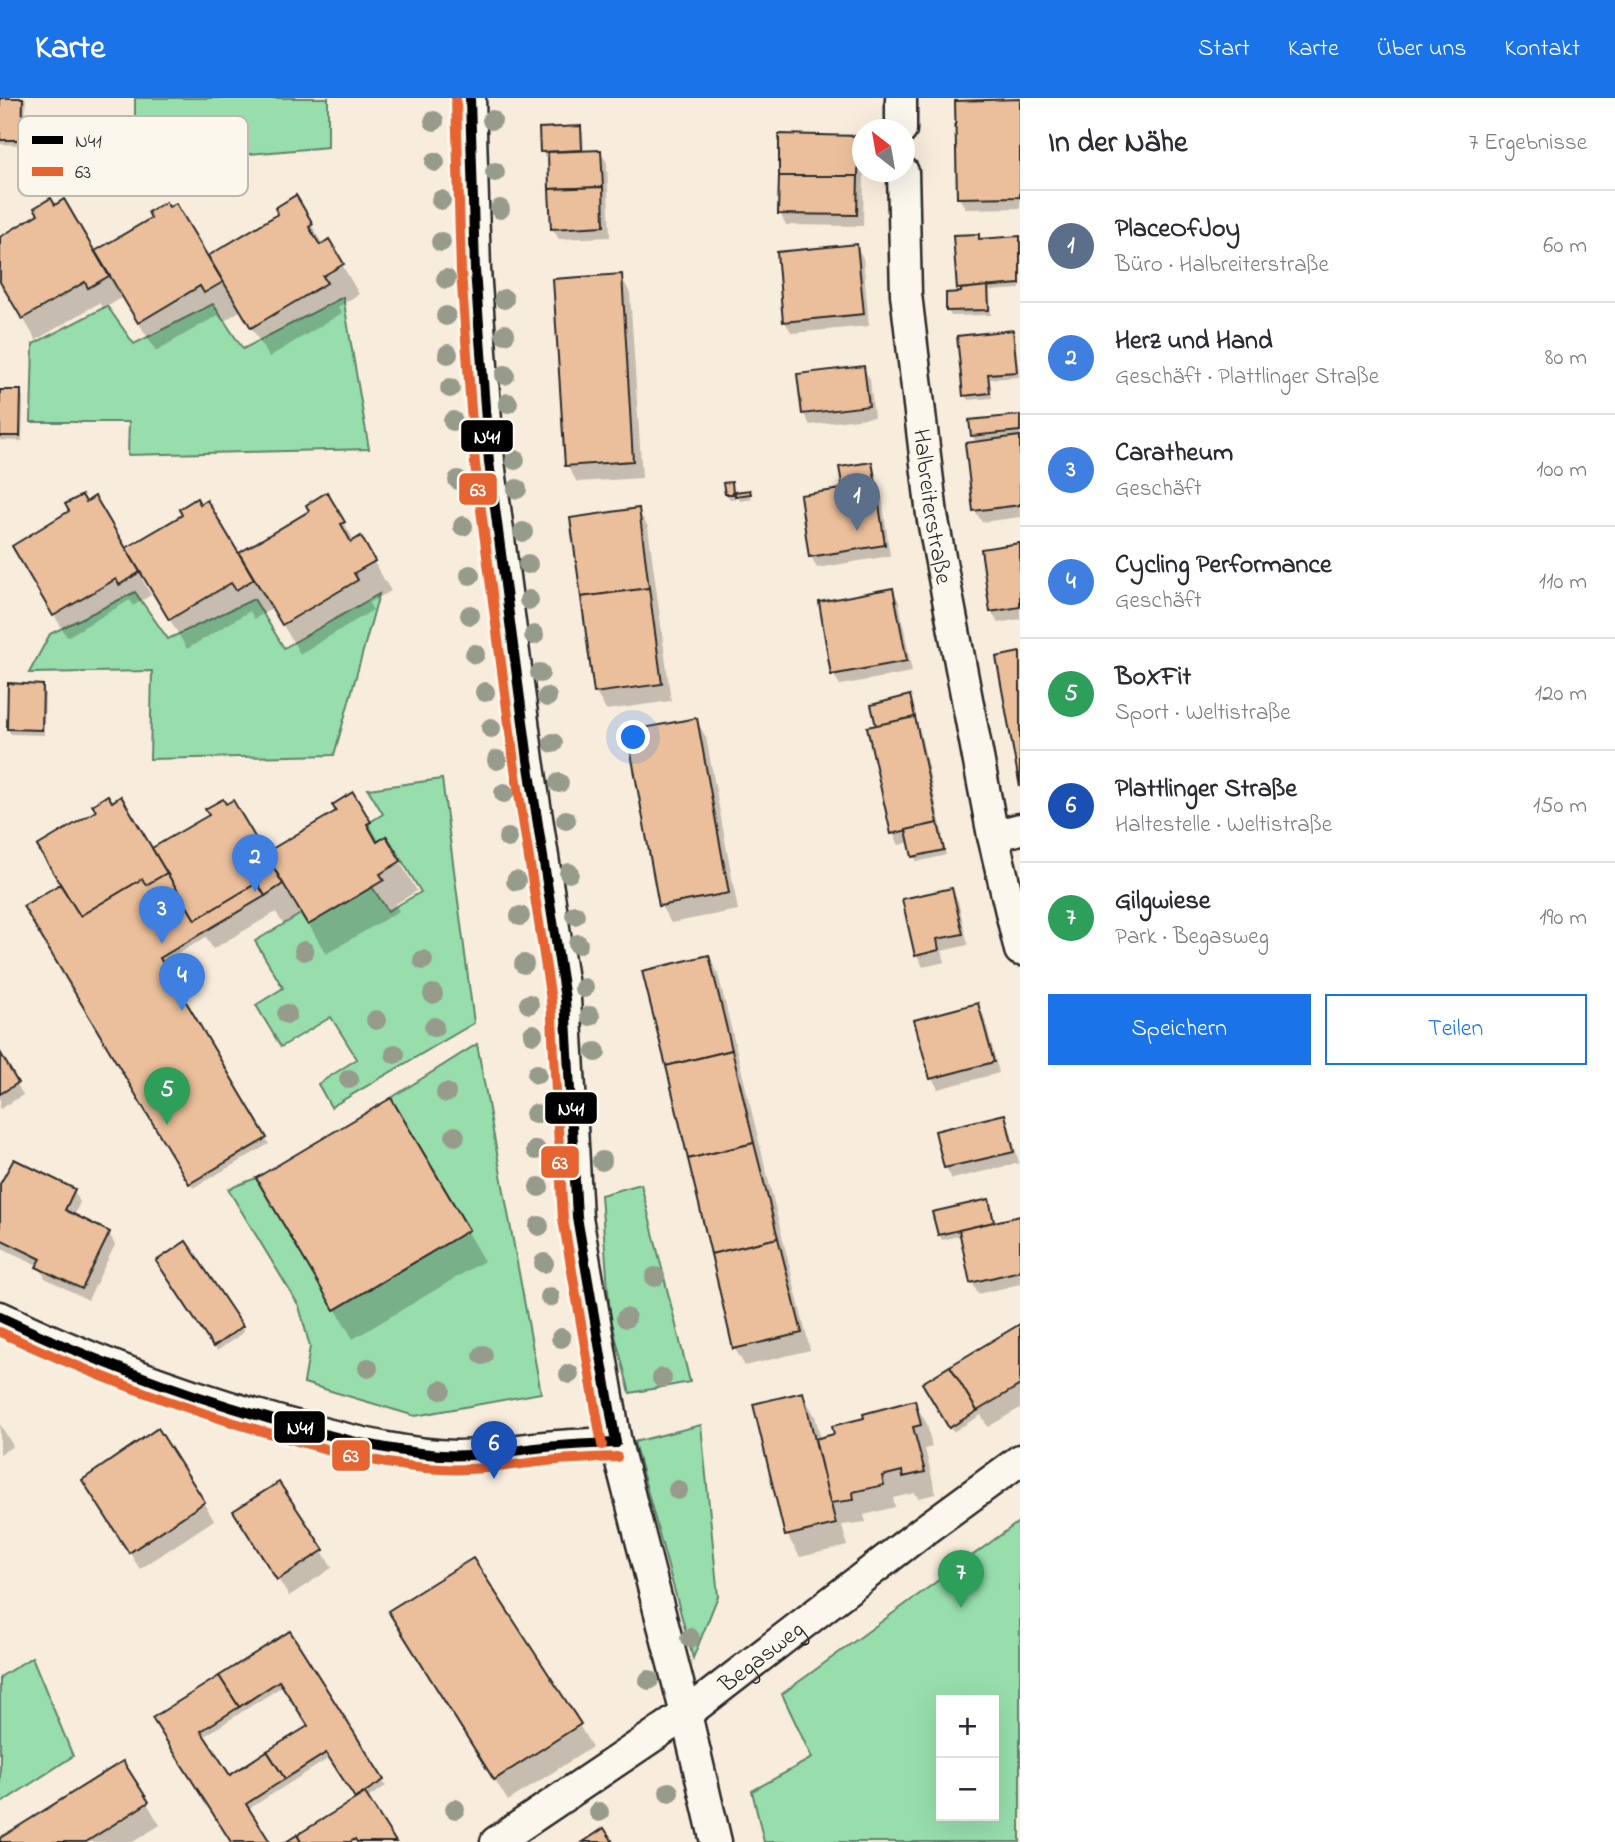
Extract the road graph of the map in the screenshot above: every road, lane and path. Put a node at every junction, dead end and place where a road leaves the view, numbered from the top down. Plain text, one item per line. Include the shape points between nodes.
1 (470, 98) edge
2 (901, 98) edge
3 (901, 119) edge
4 (903, 182) edge
5 (1007, 832) edge
6 (1020, 950) edge
7 (0, 1317) edge
8 (616, 1443) junction
9 (1020, 1460) edge
10 (686, 1714) junction
11 (496, 1842) edge
12 (716, 1842) edge

1 - 8 street via 475,270 489,462 565,999 577,1217
2 - 3 street
4 - 5 street, Halbreiterstraße via 906,294 932,515
5 - 6 street, Halbreiterstraße
7 - 8 street via 118,1369 276,1421 360,1443 456,1456
8 - 10 street
9 - 10 street, Begasweg
10 - 11 street, Begasweg
10 - 12 street

